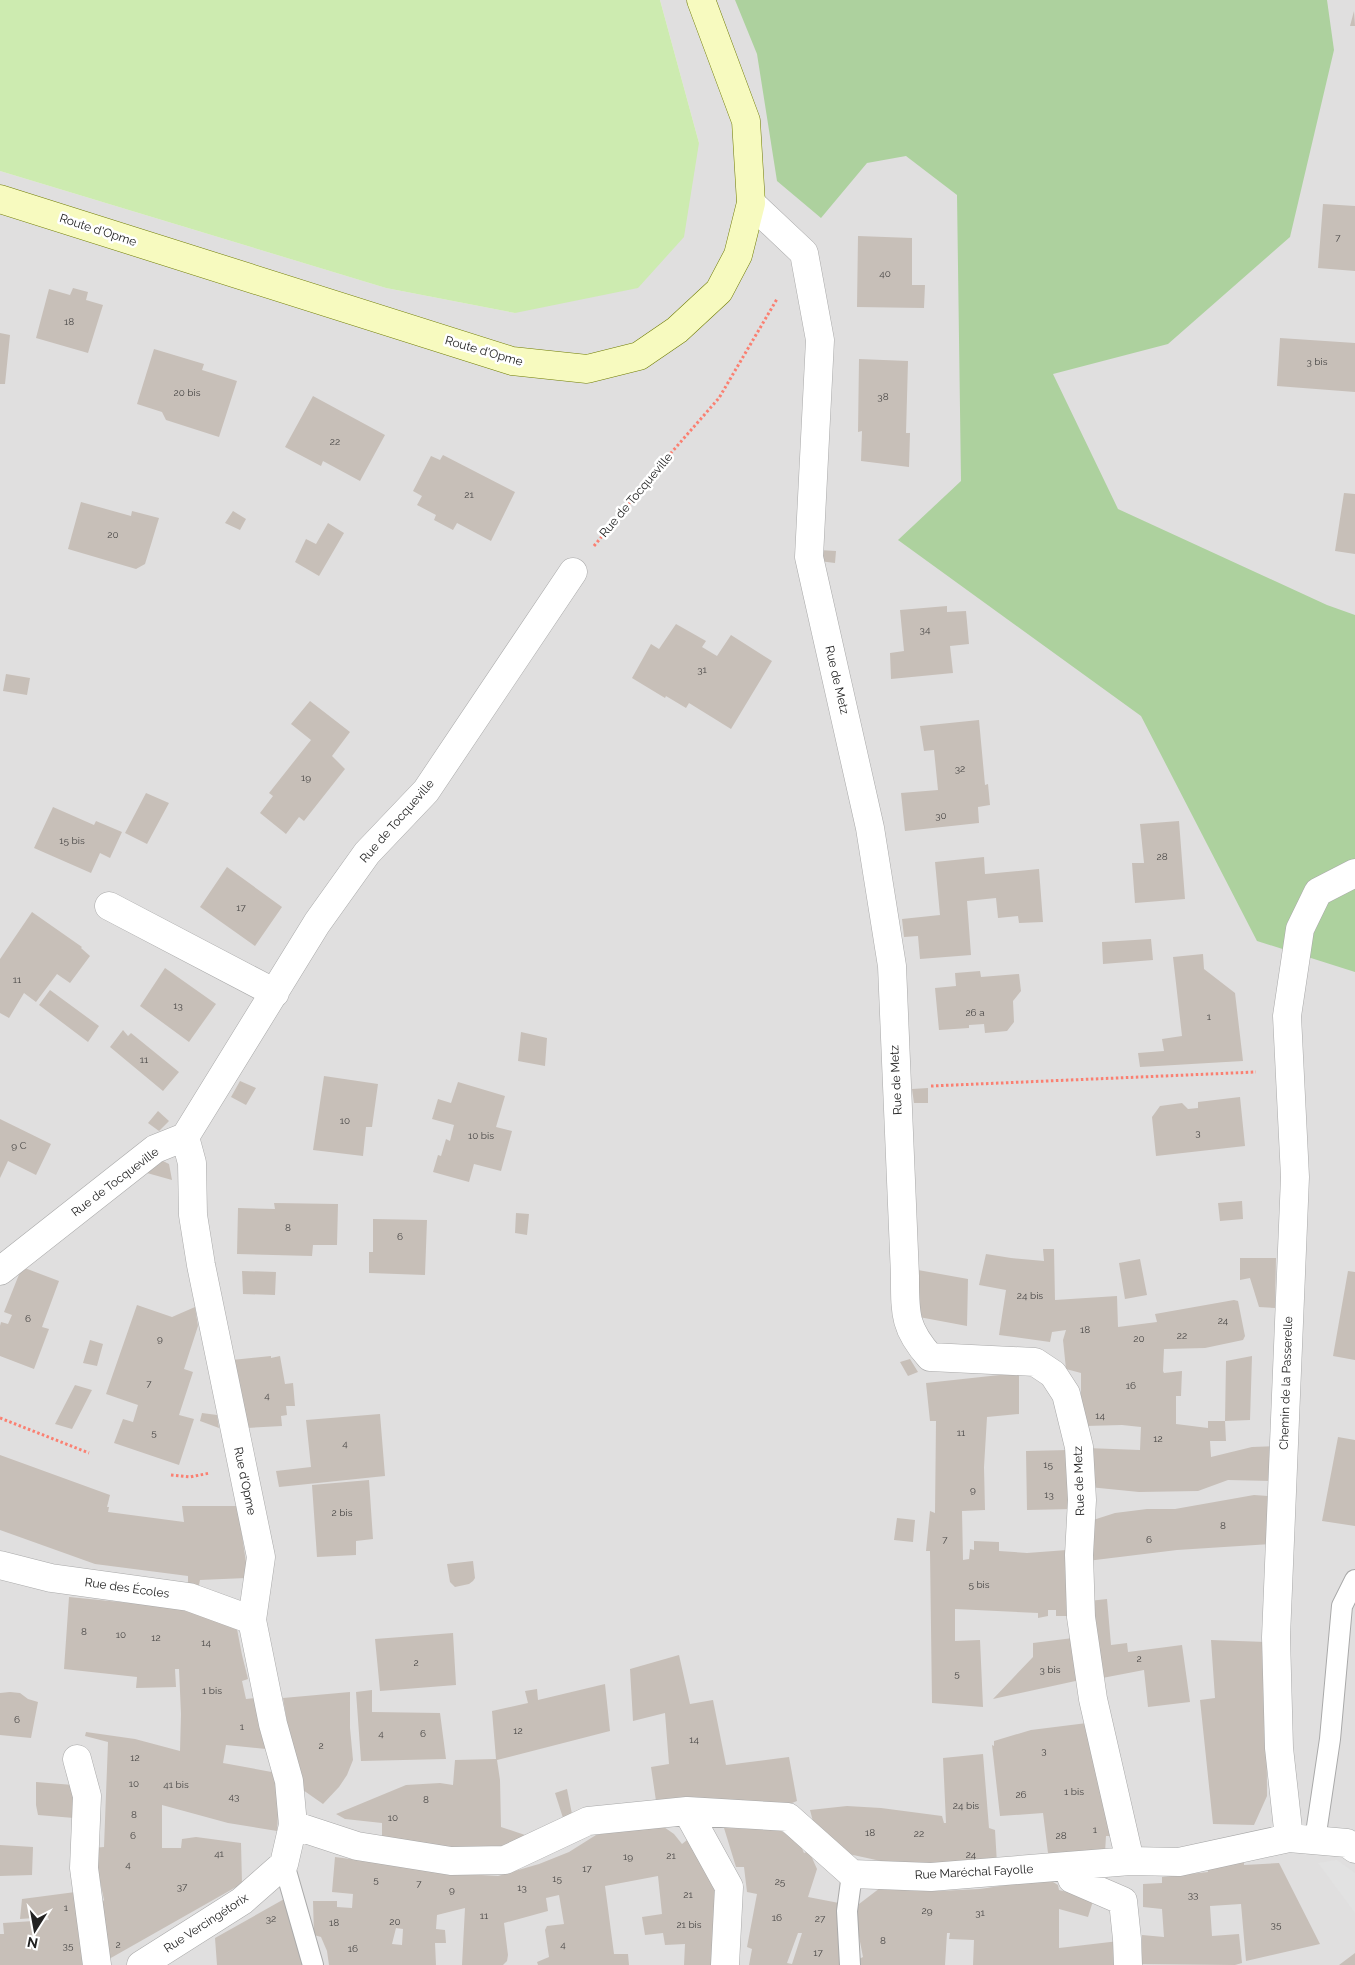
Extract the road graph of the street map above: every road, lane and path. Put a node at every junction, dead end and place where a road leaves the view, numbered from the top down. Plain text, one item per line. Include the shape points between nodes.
1 (701, 0) edge
2 (0, 199) edge
3 (751, 203) junction
4 (804, 253) junction
5 (573, 572) joint
6 (1355, 873) edge
7 (109, 906) dead end
8 (275, 993) junction
9 (1290, 1070) junction
10 (897, 1088) junction
11 (185, 1137) junction
12 (0, 1271) edge
13 (0, 1418) edge
14 (89, 1452) dead end
15 (0, 1565) edge
16 (1355, 1580) edge
17 (252, 1620) junction
18 (77, 1759) dead end
19 (687, 1811) junction
20 (293, 1825) junction
21 (1302, 1839) junction
22 (1355, 1848) edge
23 (1130, 1861) junction
24 (284, 1864) junction
25 (1067, 1866) junction
26 (852, 1874) junction
27 (98, 1965) edge
28 (141, 1965) edge
29 (313, 1965) edge
30 (725, 1965) edge
31 (850, 1965) edge
32 (1128, 1965) edge

1 - 3 main road, Route d'Opme via 746,121
2 - 3 main road, Route d'Opme via 512,361 587,369 639,356 676,330 719,291 738,255
3 - 4 street
4 - 5 path, Rue de Tocqueville via 719,398
4 - 10 street, Rue de Metz via 820,340 809,557 870,828 892,966
5 - 8 street, Rue de Tocqueville via 426,791 367,853 316,923
6 - 9 street, Chemin de la Passerelle via 1318,892 1300,929 1288,1016
7 - 8 street
8 - 11 street, Rue de Tocqueville
9 - 10 path
9 - 21 street, Chemin de la Passerelle via 1294,1177 1276,1638 1279,1748
10 - 23 street, Rue de Metz via 905,1314 916,1342 930,1357 1036,1362 1053,1374 1066,1394 1079,1456 1082,1500 1079,1555 1081,1617 1093,1699
11 - 12 street, Rue de Tocqueville via 155,1149
11 - 17 street, Rue d'Opme via 192,1163 193,1215 201,1265 261,1557
13 - 14 path
15 - 17 street, Rue des Écoles via 51,1578 189,1597
16 - 21 lane via 1342,1606 1330,1740
17 - 20 street, Rue d'Opme via 273,1724 289,1781
18 - 27 street via 87,1796 84,1868
19 - 20 street via 588,1822 505,1860 451,1861 358,1846
19 - 26 street via 788,1817
19 - 30 street via 729,1887
20 - 24 street
21 - 22 street, Rue Maréchal Fayolle via 1347,1843
21 - 23 street, Rue Maréchal Fayolle via 1179,1862
23 - 25 street, Rue Maréchal Fayolle
24 - 28 street, Rue Vercingétorix via 242,1901
24 - 29 lane
25 - 26 street, Rue Maréchal Fayolle via 931,1877
25 - 32 street via 1072,1880 1123,1901
26 - 31 lane via 847,1911

